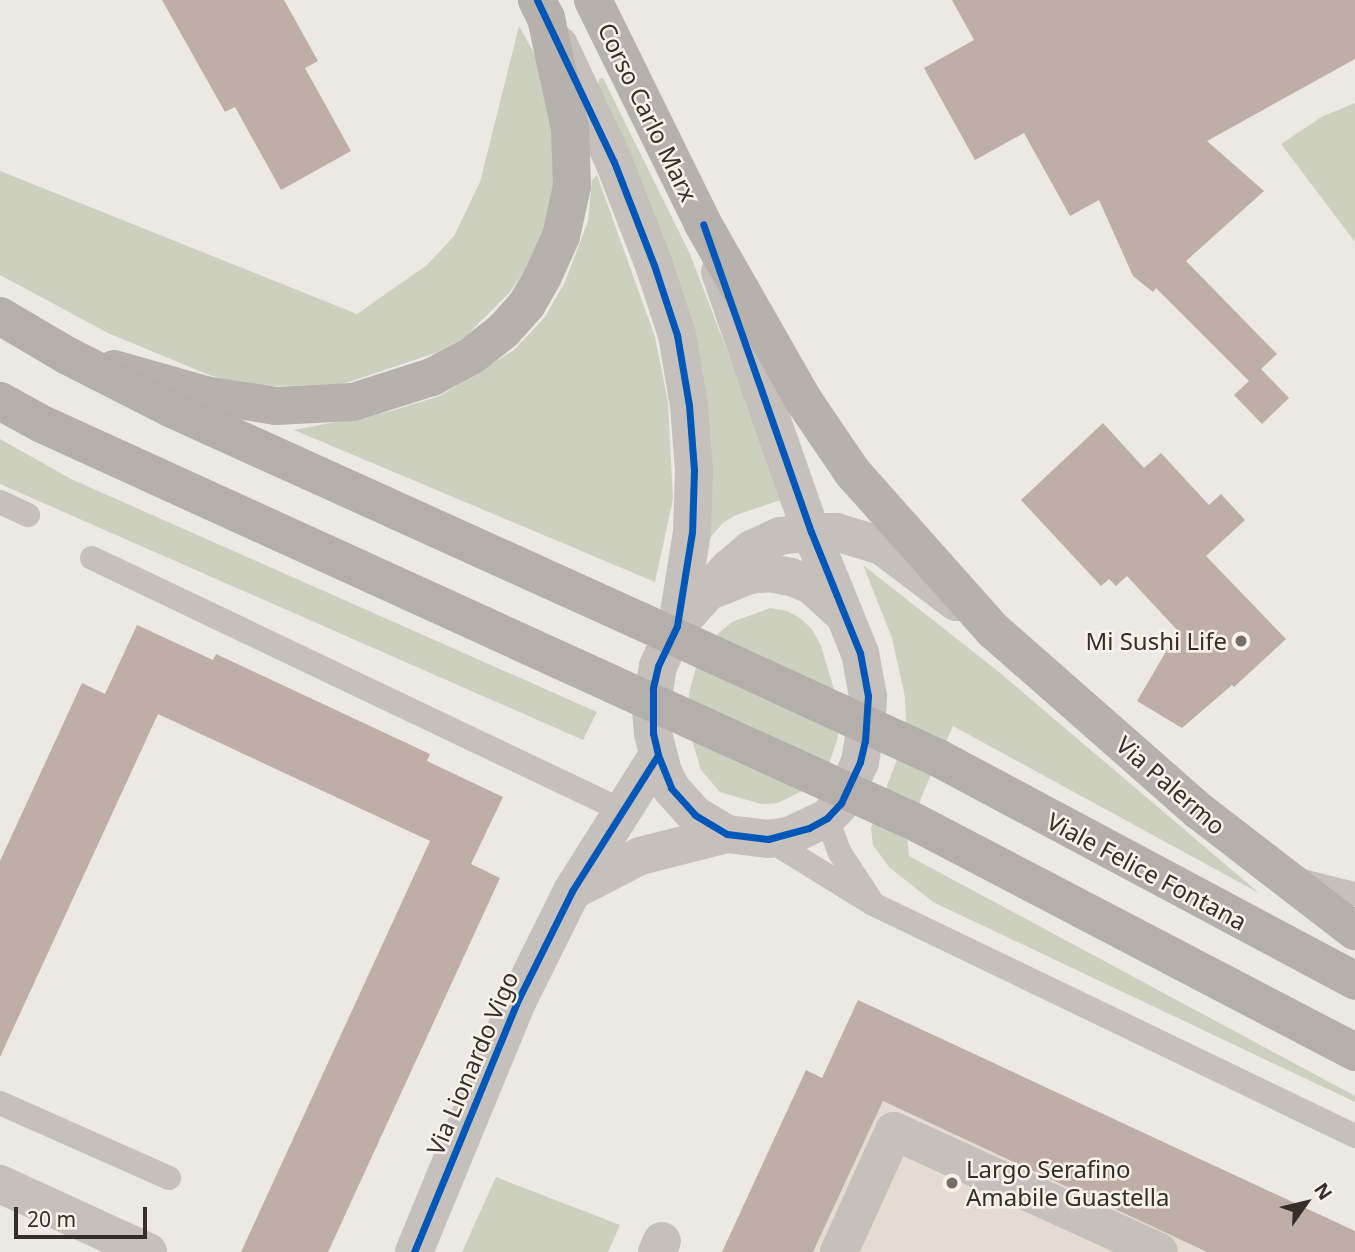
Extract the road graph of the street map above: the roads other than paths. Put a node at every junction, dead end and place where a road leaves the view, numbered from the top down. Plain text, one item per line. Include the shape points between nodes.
1 (593, 0) edge
2 (542, 9) edge
3 (702, 224) junction
4 (0, 316) edge
5 (68, 356) junction
6 (0, 401) edge
7 (0, 502) edge
8 (28, 515) dead end
9 (811, 532) junction
10 (92, 558) dead end
11 (710, 592) junction
12 (677, 626) junction
13 (994, 631) junction
14 (852, 632) junction
15 (658, 755) junction
16 (623, 811) junction
17 (827, 817) junction
18 (727, 834) junction
19 (768, 839) junction
20 (1280, 876) junction
21 (572, 891) junction
22 (1355, 894) edge
23 (873, 904) junction
24 (1355, 931) edge
25 (1355, 981) edge
26 (1355, 1052) edge
27 (0, 1103) edge
28 (1355, 1136) edge
29 (169, 1178) dead end
30 (0, 1184) edge
31 (148, 1252) edge
32 (414, 1252) edge
33 (839, 1252) edge
34 (1160, 1252) edge

1 - 3 main road, Corso Carlo Marx
2 - 5 main road via 570,129 572,186 561,236 527,304 471,356 432,377 353,402 276,406 205,395
2 - 12 street via 614,162 677,335 694,470 692,532
3 - 9 street
3 - 13 main road, Corso Carlo Marx via 804,401 853,473
4 - 5 main road, Viale Felice Fontana
5 - 25 main road, Viale Felice Fontana, bridge via 172,409 940,759
6 - 26 main road, bridge via 911,820
7 - 8 lane
9 - 11 street via 780,536 752,549
9 - 13 street via 836,532 882,546
9 - 14 street
10 - 16 lane
11 - 12 street
11 - 14 street via 748,575 791,577 828,597
12 - 15 street via 653,688
13 - 20 main road, Via Palermo
14 - 17 street via 868,696 865,741 841,803
15 - 16 street, Via Lionardo Vigo
15 - 18 street via 682,803
16 - 21 street, Via Lionardo Vigo
17 - 19 street via 789,836
17 - 23 lane via 840,853
18 - 19 street
18 - 21 street via 640,856
19 - 23 lane
20 - 22 lane
20 - 24 main road, Via Palermo
21 - 32 street, Via Lionardo Vigo via 518,1000
23 - 28 lane
27 - 29 lane
30 - 31 street
33 - 34 street via 894,1131

